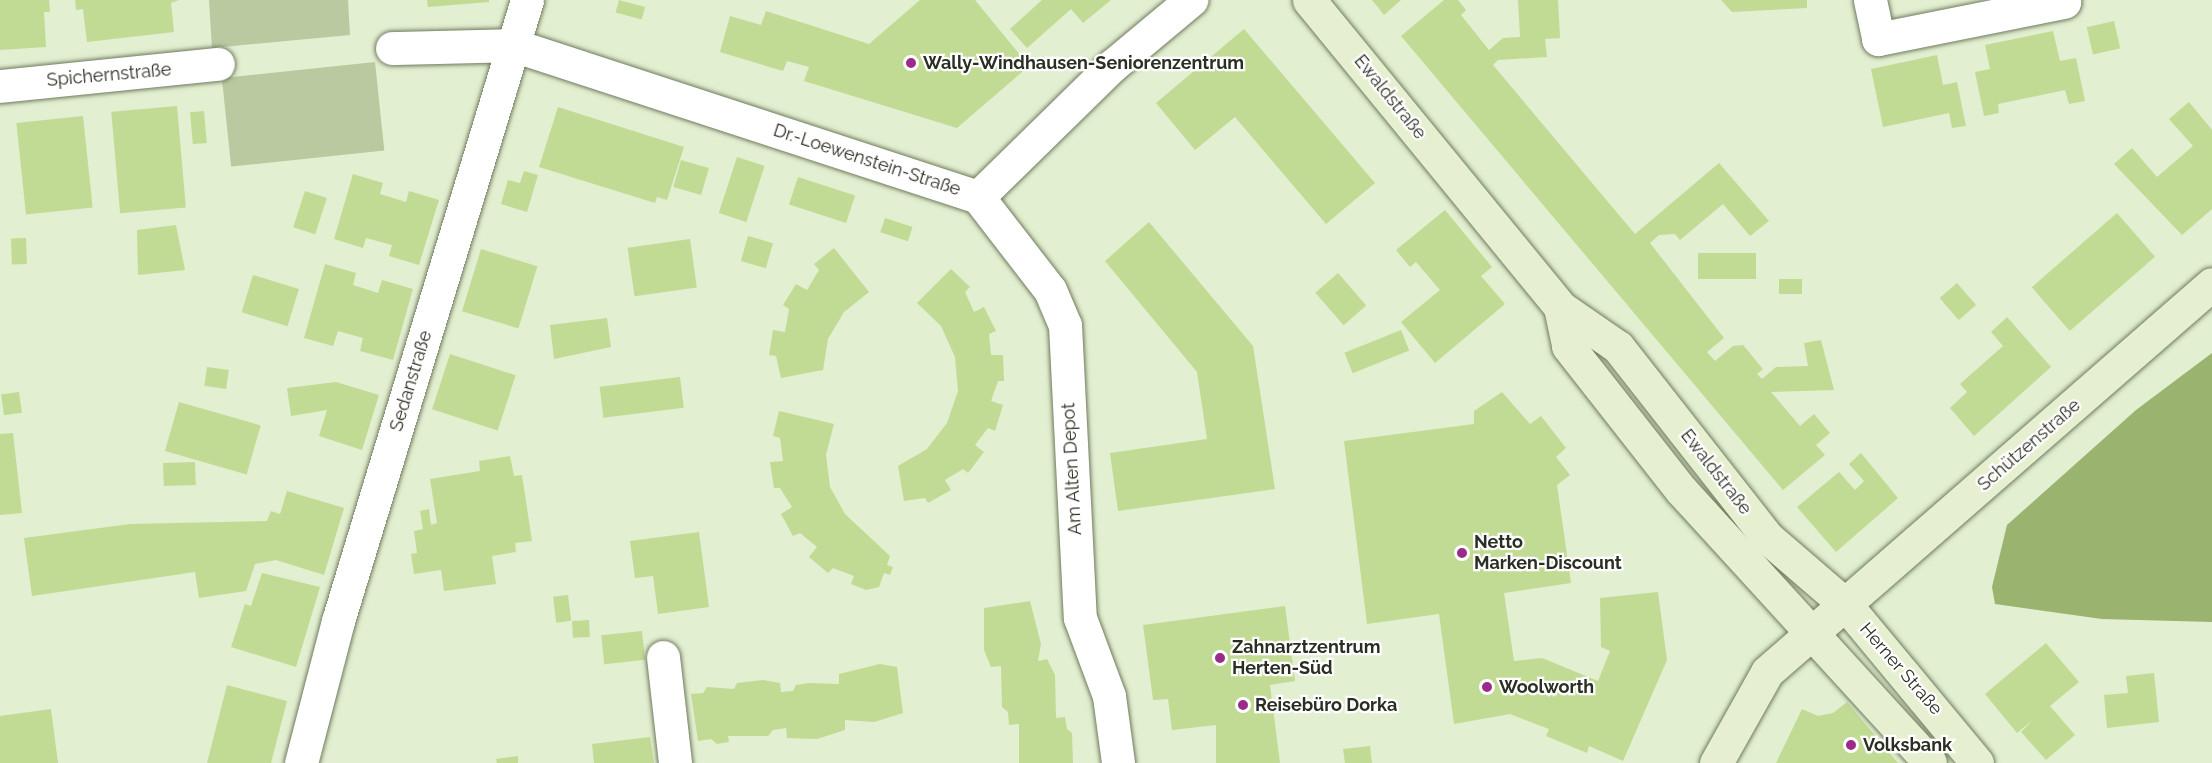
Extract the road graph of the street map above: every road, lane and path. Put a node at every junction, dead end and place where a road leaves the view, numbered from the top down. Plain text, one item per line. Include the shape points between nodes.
1 (527, 0) edge
2 (1191, 0) edge
3 (1309, 0) edge
4 (1870, 0) edge
5 (2064, 2) dead end
6 (513, 45) junction
7 (392, 48) dead end
8 (218, 64) dead end
9 (0, 86) edge
10 (978, 197) junction
11 (2212, 284) edge
12 (1560, 307) junction
13 (1846, 605) junction
14 (1814, 632) junction
15 (663, 657) dead end
16 (301, 763) edge
17 (675, 763) edge
18 (1118, 763) edge
19 (1716, 763) edge
20 (1930, 763) edge
21 (1977, 763) edge

1 - 6 street, Sedanstraße
2 - 10 street, Dr.-Loewenstein-Straße via 1113,65
3 - 12 main road, Ewaldstraße
4 - 5 street via 1878,39
6 - 7 street
6 - 10 street, Dr.-Loewenstein-Straße
6 - 16 street, Sedanstraße via 338,621
8 - 9 street, Spichernstraße
10 - 18 street, Am Alten Depot via 1050,290 1065,325 1080,618 1109,696
11 - 13 main road, Schützenstraße
12 - 13 main road, Ewaldstraße via 1618,347 1768,538
12 - 14 main road, Ewaldstraße via 1568,346 1681,490
13 - 14 main road
13 - 21 main road, Herner Straße
14 - 19 main road via 1767,672
14 - 20 main road
15 - 17 street

